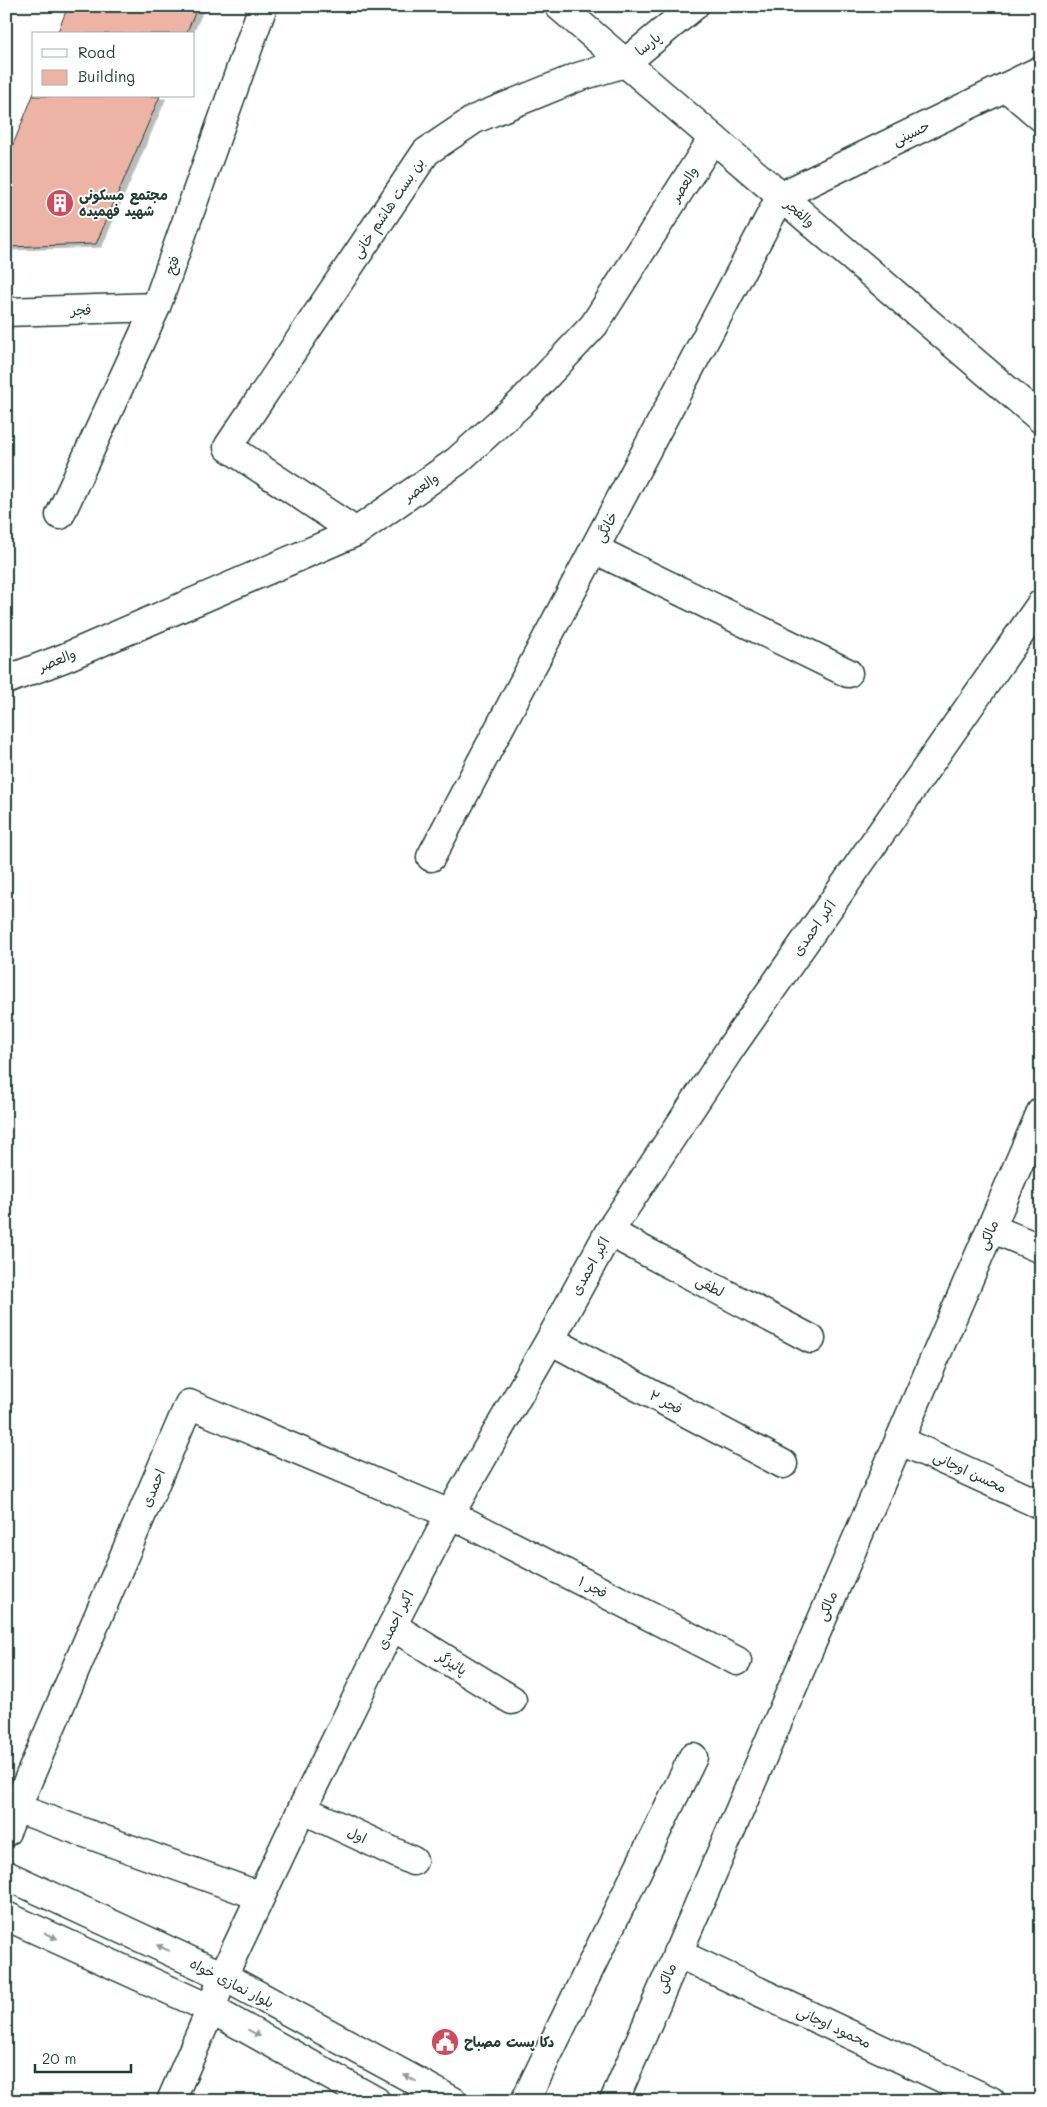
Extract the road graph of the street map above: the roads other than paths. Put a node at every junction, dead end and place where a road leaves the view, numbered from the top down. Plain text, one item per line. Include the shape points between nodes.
1 (263, 6) edge
2 (559, 6) edge
3 (694, 6) edge
4 (625, 62) junction
5 (1041, 70) edge
6 (1006, 87) junction
7 (1041, 117) edge
8 (713, 138) junction
9 (781, 196) junction
10 (156, 307) junction
11 (6, 312) edge
12 (1041, 419) edge
13 (60, 515) dead end
14 (356, 532) junction
15 (594, 549) junction
16 (1041, 604) edge
17 (848, 673) dead end
18 (6, 680) edge
19 (431, 857) dead end
20 (1041, 1112) edge
21 (991, 1228) junction
22 (608, 1232) junction
23 (1041, 1249) edge
24 (810, 1339) dead end
25 (550, 1340) junction
26 (899, 1440) junction
27 (783, 1464) dead end
28 (1041, 1505) edge
29 (450, 1514) junction
30 (392, 1626) junction
31 (736, 1661) dead end
32 (512, 1700) dead end
33 (693, 1757) dead end
34 (302, 1809) junction
35 (11, 1820) edge
36 (413, 1861) dead end
37 (6, 1875) edge
38 (260, 1896) junction
39 (6, 1916) edge
40 (677, 1953) junction
41 (223, 1976) junction
42 (211, 2009) junction
43 (172, 2101) edge
44 (376, 2101) edge
45 (453, 2101) edge
46 (525, 2101) edge
47 (614, 2101) edge
48 (991, 2101) edge

1 - 10 street, فتح
2 - 4 street, والفجر
3 - 4 street, پارسا
4 - 8 street, والفجر
4 - 14 street, بن بست هاشم خانی via 578,77 475,119 426,152 228,447
5 - 6 street, حسینی
6 - 7 street
6 - 9 street, حسینی
8 - 9 street, والفجر
8 - 14 street, والعصر via 594,325 520,404 458,461
9 - 12 street, والفجر
9 - 15 street, خانگی
10 - 11 street, فجر
10 - 13 street, فتح
14 - 18 street, والعصر
15 - 17 street
15 - 19 street, خانگی
16 - 22 street, اکبر احمدی via 732,1046
20 - 21 street, مالکی
21 - 23 street
21 - 26 street, مالکی
22 - 24 street, لطفی
22 - 25 street, اکبر احمدی
25 - 27 street, فجر ۲
25 - 29 street, اکبر احمدی
26 - 28 street, محسن اوجانی
26 - 40 street, مالکی
29 - 30 street, اکبر احمدی
29 - 31 street, فجر ۱
29 - 35 street, احمدی via 190,1404
30 - 32 street, پائیزگر
30 - 34 street, اکبر احمدی
33 - 46 street
34 - 36 street, اول
34 - 38 street, اکبر احمدی
35 - 38 street
41 -> 37 street, بلوار نمازی خواه
38 - 41 street, اکبر احمدی
39 -> 42 street
40 - 47 street, مالکی
40 - 48 street, محمود اوجانی
41 - 42 street, اکبر احمدی
45 -> 41 street, بلوار نمازی خواه
42 - 43 street
42 -> 44 street

